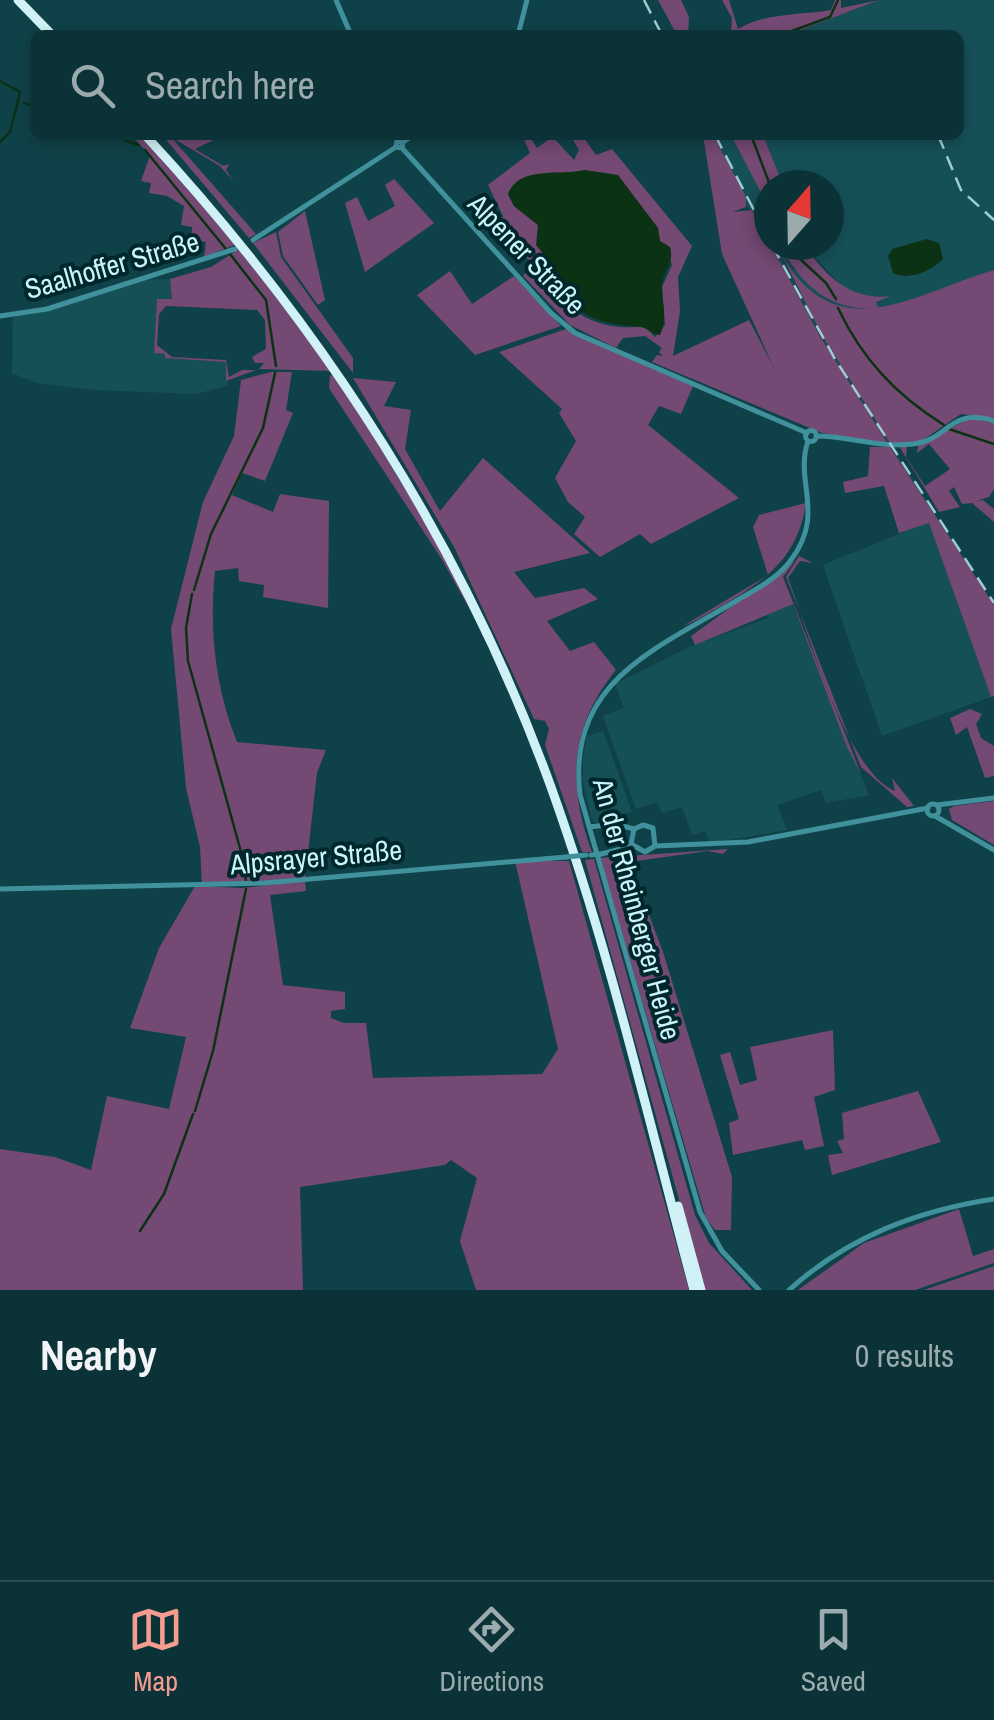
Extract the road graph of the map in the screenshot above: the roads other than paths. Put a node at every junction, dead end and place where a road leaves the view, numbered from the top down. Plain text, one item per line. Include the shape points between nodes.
1 (22, 0) edge
2 (336, 0) edge
3 (527, 0) edge
4 (50, 30) edge
5 (349, 30) edge
6 (519, 30) edge
7 (153, 140) edge
8 (398, 142) edge
9 (254, 240) dead end
10 (235, 248) dead end
11 (0, 316) edge
12 (994, 421) edge
13 (807, 432) junction
14 (816, 436) junction
15 (808, 441) junction
16 (994, 798) edge
17 (934, 811) junction
18 (590, 830) junction
19 (632, 831) junction
20 (633, 846) junction
21 (656, 846) junction
22 (994, 850) edge
23 (0, 889) edge
24 (994, 1199) edge
25 (697, 1290) edge
26 (759, 1290) edge
27 (789, 1290) edge

1 - 4 highway
2 - 5 street
3 - 6 street
7 - 25 highway via 268,268 329,349 416,483 486,618 582,864
8 - 9 street
8 - 13 street, Alpener Straße via 575,333
10 - 11 street, Saalhoffer Straße via 47,308
12 - 14 street via 966,416 913,444
13 - 14 street, Alpener Straße
13 - 15 street, An der Rheinberger Heide
14 - 15 street
15 - 18 street, An der Rheinberger Heide via 809,516 790,561 771,580 635,661 598,702 578,761
16 - 17 street
17 - 21 street, Alpsrayer Straße via 748,842
17 - 22 street, Alpsrayer Straße
18 - 19 street
18 - 26 street, An der Rheinberger Heide via 700,1212 722,1251
19 - 20 street
19 - 21 street via 653,828
20 - 21 street, Alpsrayer Straße via 645,852
20 - 23 street, Alpsrayer Straße, bridge via 264,883
24 - 27 street via 878,1230

